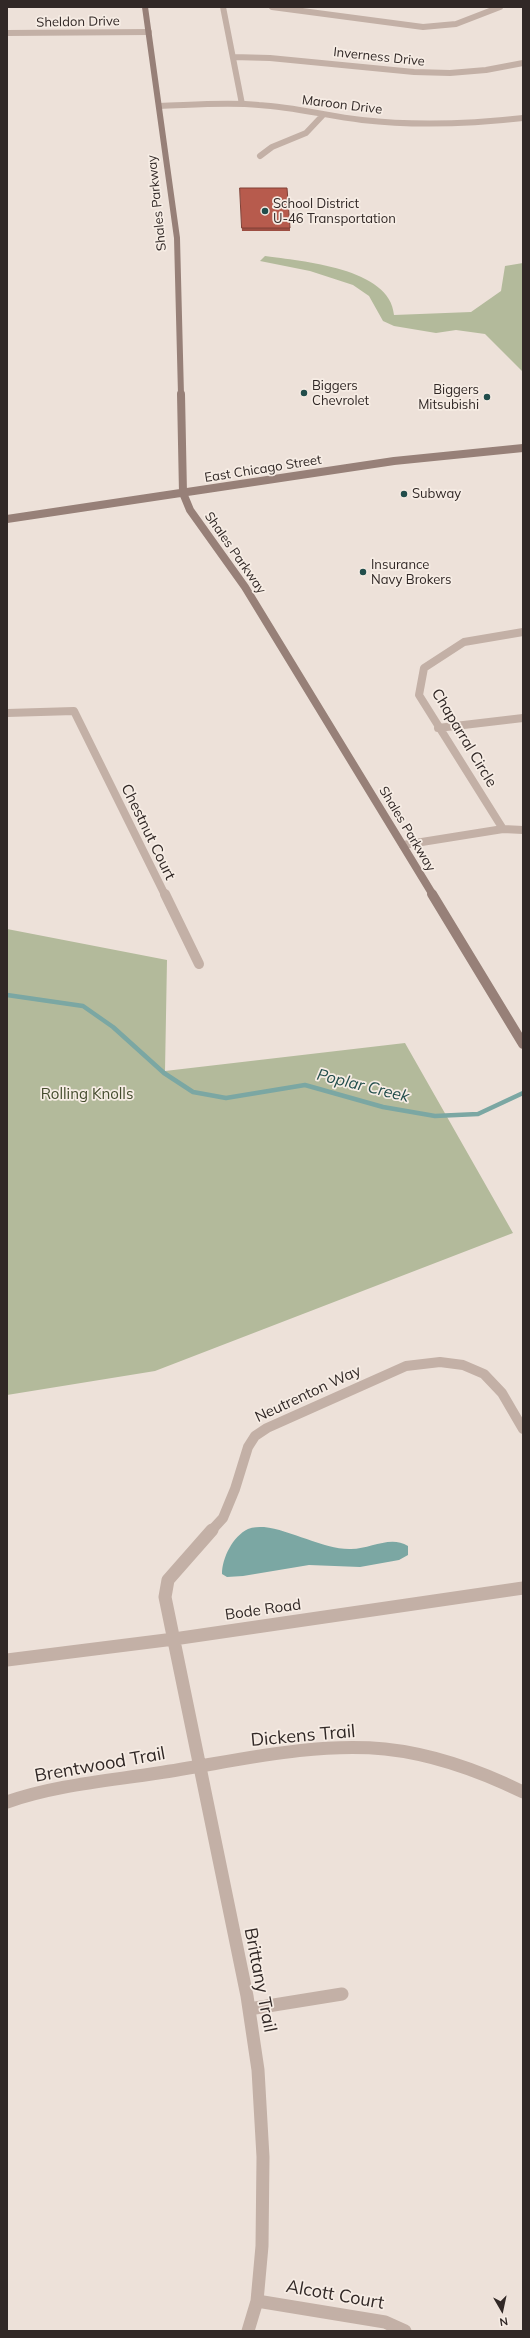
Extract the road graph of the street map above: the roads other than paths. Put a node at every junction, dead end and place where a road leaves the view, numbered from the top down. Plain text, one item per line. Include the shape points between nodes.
1 (145, 7) edge
2 (223, 7) edge
3 (272, 7) edge
4 (500, 7) edge
5 (149, 32) junction
6 (7, 33) edge
7 (233, 57) junction
8 (523, 63) edge
9 (242, 104) junction
10 (159, 106) junction
11 (323, 115) junction
12 (523, 118) edge
13 (260, 156) dead end
14 (523, 448) edge
15 (182, 493) junction
16 (7, 519) edge
17 (523, 632) edge
18 (7, 712) edge
19 (523, 718) edge
20 (438, 728) junction
21 (502, 829) junction
22 (523, 830) edge
23 (403, 845) junction
24 (199, 964) dead end
25 (523, 1044) edge
26 (523, 1429) edge
27 (523, 1588) edge
28 (174, 1639) junction
29 (7, 1660) edge
30 (200, 1766) junction
31 (523, 1792) edge
32 (7, 1802) edge
33 (342, 1994) dead end
34 (249, 2010) junction
35 (257, 2301) junction
36 (248, 2331) edge
37 (405, 2331) edge

1 - 5 street, Shales Parkway
2 - 7 street
3 - 4 street via 423,27 456,24
5 - 6 street, Sheldon Drive
5 - 10 street, Shales Parkway
7 - 8 street, Inverness Drive via 286,57 384,71 440,74 490,70
7 - 9 street
9 - 10 street, Maroon Drive
9 - 11 street, Maroon Drive
10 - 15 street, Shales Parkway via 176,238
11 - 12 street, Maroon Drive via 420,124
11 - 13 street via 306,133 272,147
14 - 15 street, East Chicago Street via 333,470
15 - 16 street, East Chicago Street via 120,505
15 - 23 street, Shales Parkway via 190,510 245,587
17 - 20 street, Chaparral Circle via 464,642 424,668 419,695
18 - 24 street, Chestnut Court via 74,711
19 - 20 street
20 - 21 street, Chaparral Circle
21 - 22 street
21 - 23 street
23 - 25 street, Shales Parkway
26 - 28 street, Neutrenton Way via 493,1381 472,1367 457,1363 425,1361 406,1366 267,1428 255,1436 248,1447 223,1518 168,1580 165,1597
27 - 28 street, Bode Road
28 - 29 street, Bode Road
28 - 30 street, Brittany Trail
30 - 31 street, Dickens Trail via 331,1748 386,1749 422,1755 469,1770
30 - 32 street, Brentwood Trail via 58,1788
30 - 34 street, Brittany Trail
33 - 34 street
34 - 35 street, Brittany Trail via 259,2084 263,2157 262,2246
35 - 36 street, Brittany Trail
35 - 37 street, Alcott Court via 385,2322

